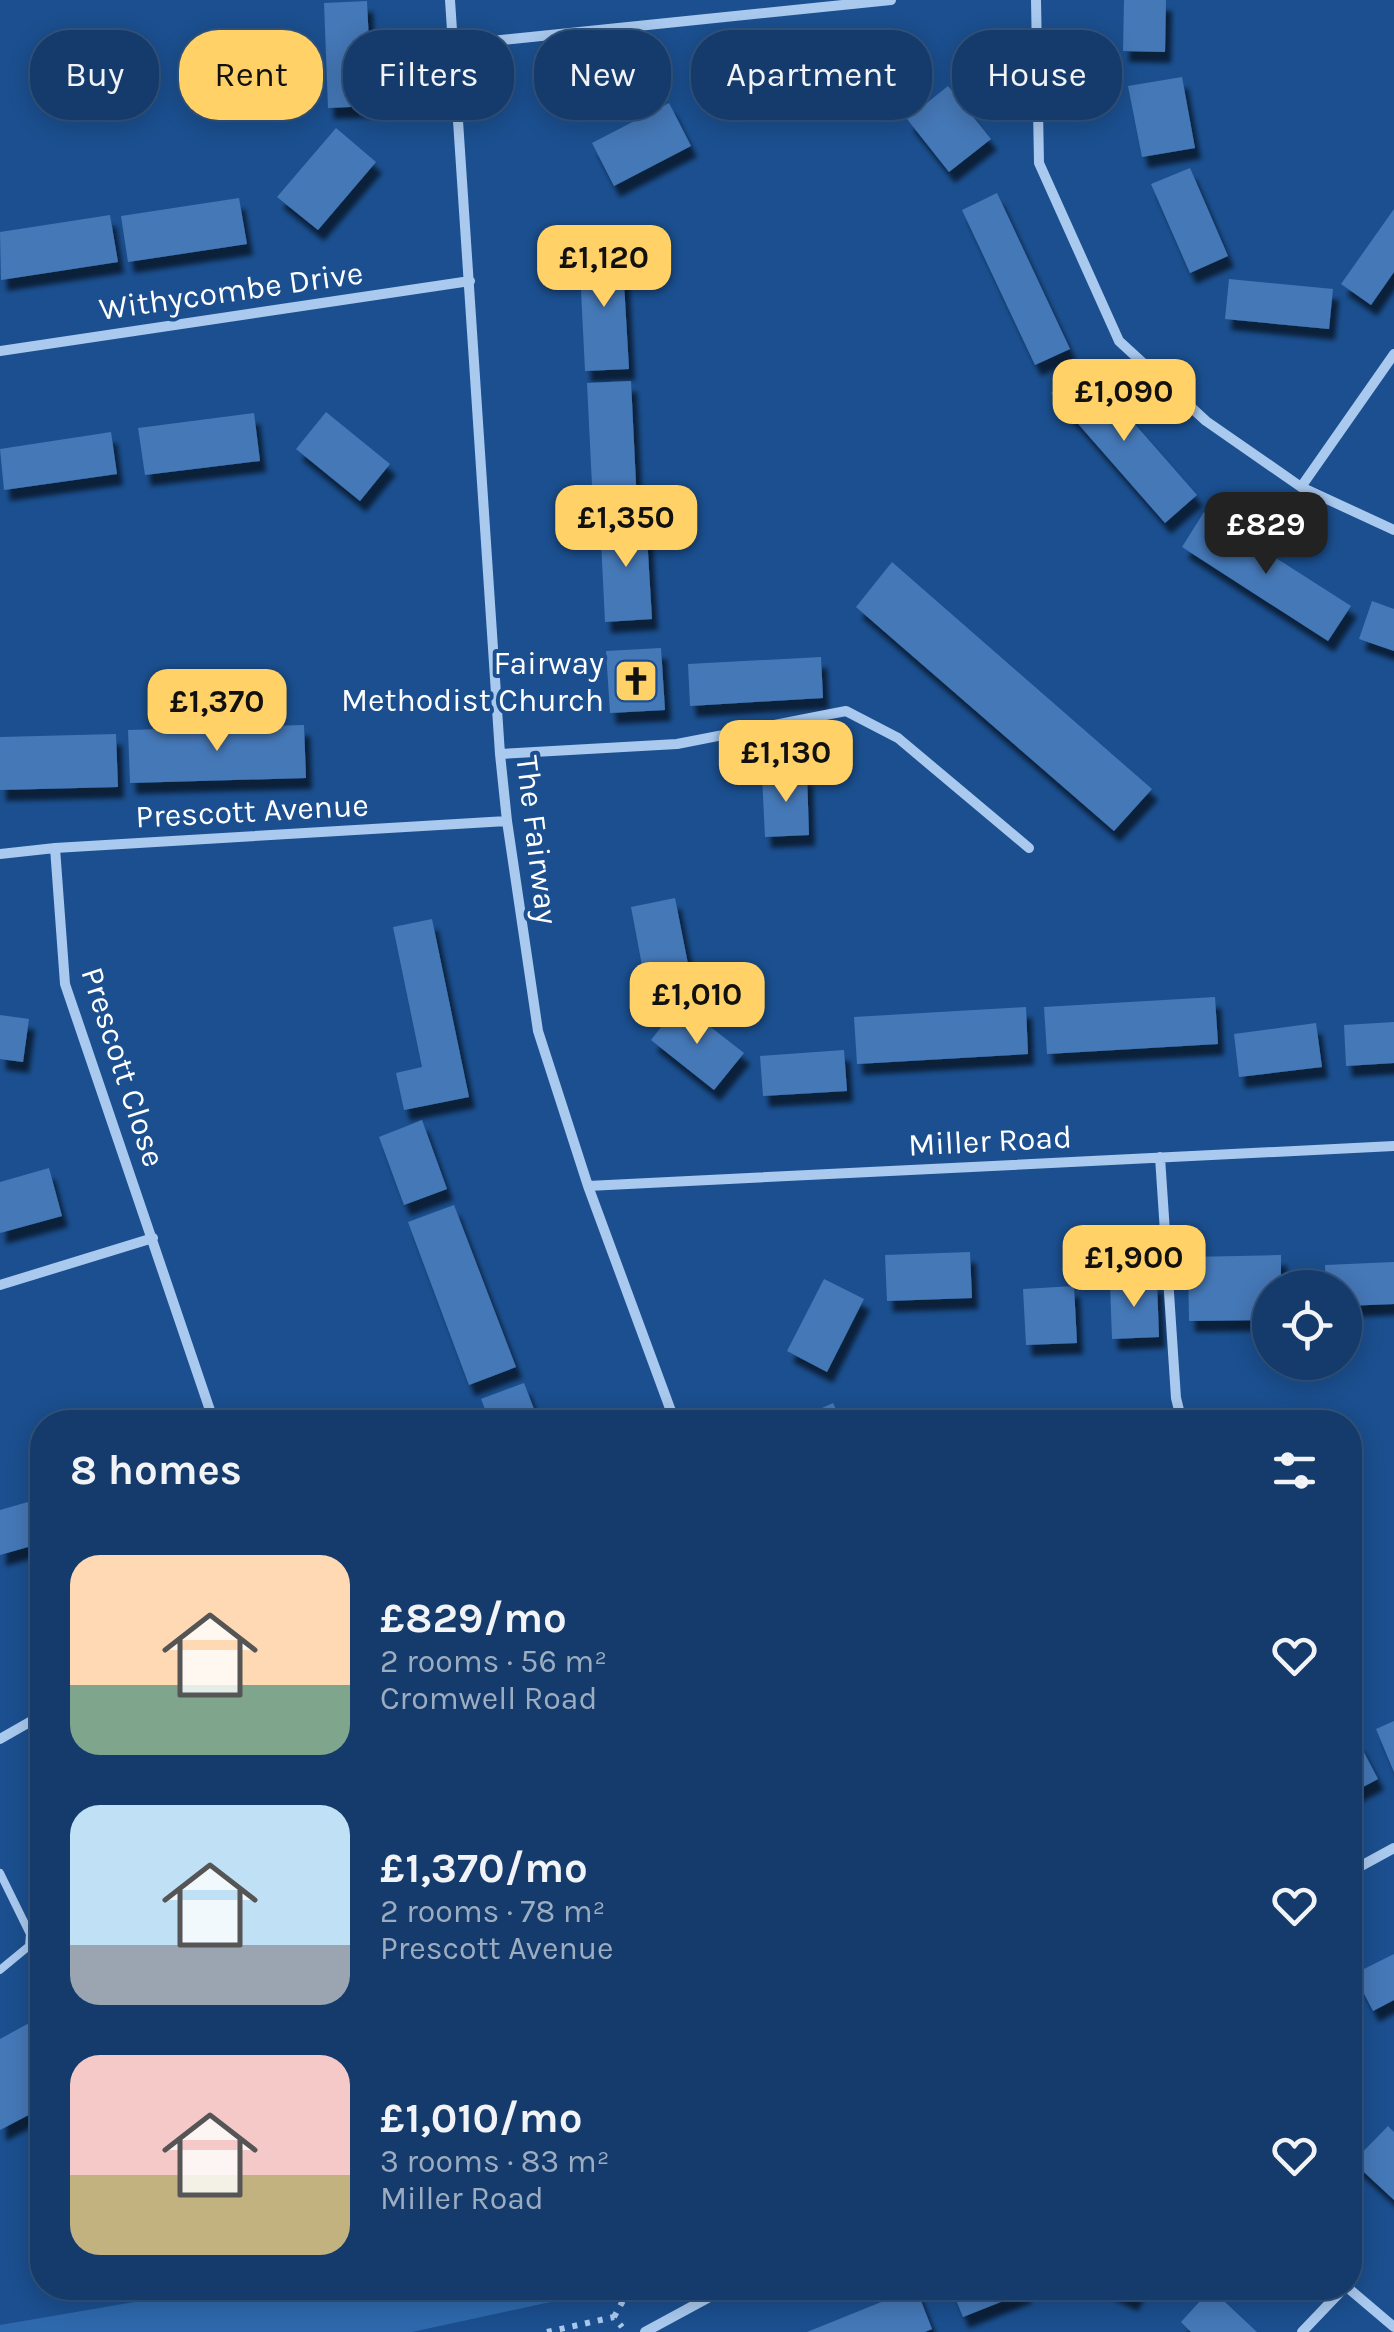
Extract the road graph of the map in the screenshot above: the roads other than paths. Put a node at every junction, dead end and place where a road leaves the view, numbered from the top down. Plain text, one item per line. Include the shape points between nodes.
1 (450, 0) edge
2 (891, 0) edge
3 (1036, 0) edge
4 (452, 30) edge
5 (514, 39) edge
6 (458, 120) edge
7 (470, 282) junction
8 (0, 351) edge
9 (1394, 354) edge
10 (1302, 487) junction
11 (1394, 530) edge
12 (500, 754) junction
13 (506, 821) junction
14 (55, 848) junction
15 (1028, 848) dead end
16 (0, 854) edge
17 (1394, 1146) edge
18 (1160, 1157) junction
19 (588, 1186) junction
20 (153, 1238) junction
21 (0, 1285) edge
22 (210, 1410) edge
23 (671, 1410) edge
24 (1179, 1410) edge
25 (30, 1722) edge
26 (0, 1739) edge
27 (1394, 1848) edge
28 (1362, 1865) edge
29 (0, 1873) edge
30 (0, 1970) edge
31 (704, 2300) edge
32 (1334, 2300) edge
33 (1361, 2300) edge
34 (1394, 2327) edge
35 (645, 2332) edge
36 (1302, 2332) edge

1 - 4 street, The Fairway
2 - 5 street
3 - 10 street via 1040,163 1119,341 1206,421
6 - 7 street, The Fairway
7 - 8 street, Withycombe Drive
7 - 12 street, The Fairway
9 - 10 street
10 - 11 street
12 - 13 street, The Fairway
12 - 15 street via 676,744 846,711 898,738
13 - 14 street, Prescott Avenue
13 - 19 street, The Fairway via 538,1031
14 - 16 street, Prescott Avenue
14 - 20 street, Prescott Close via 66,984
17 - 18 street, Miller Road
18 - 19 street, Miller Road
18 - 24 street
19 - 23 street, The Fairway
20 - 21 street
20 - 22 street, Prescott Close
25 - 26 street
27 - 28 street
29 - 30 lane via 30,1934 29,1946
31 - 35 street
32 - 36 street
33 - 34 street

